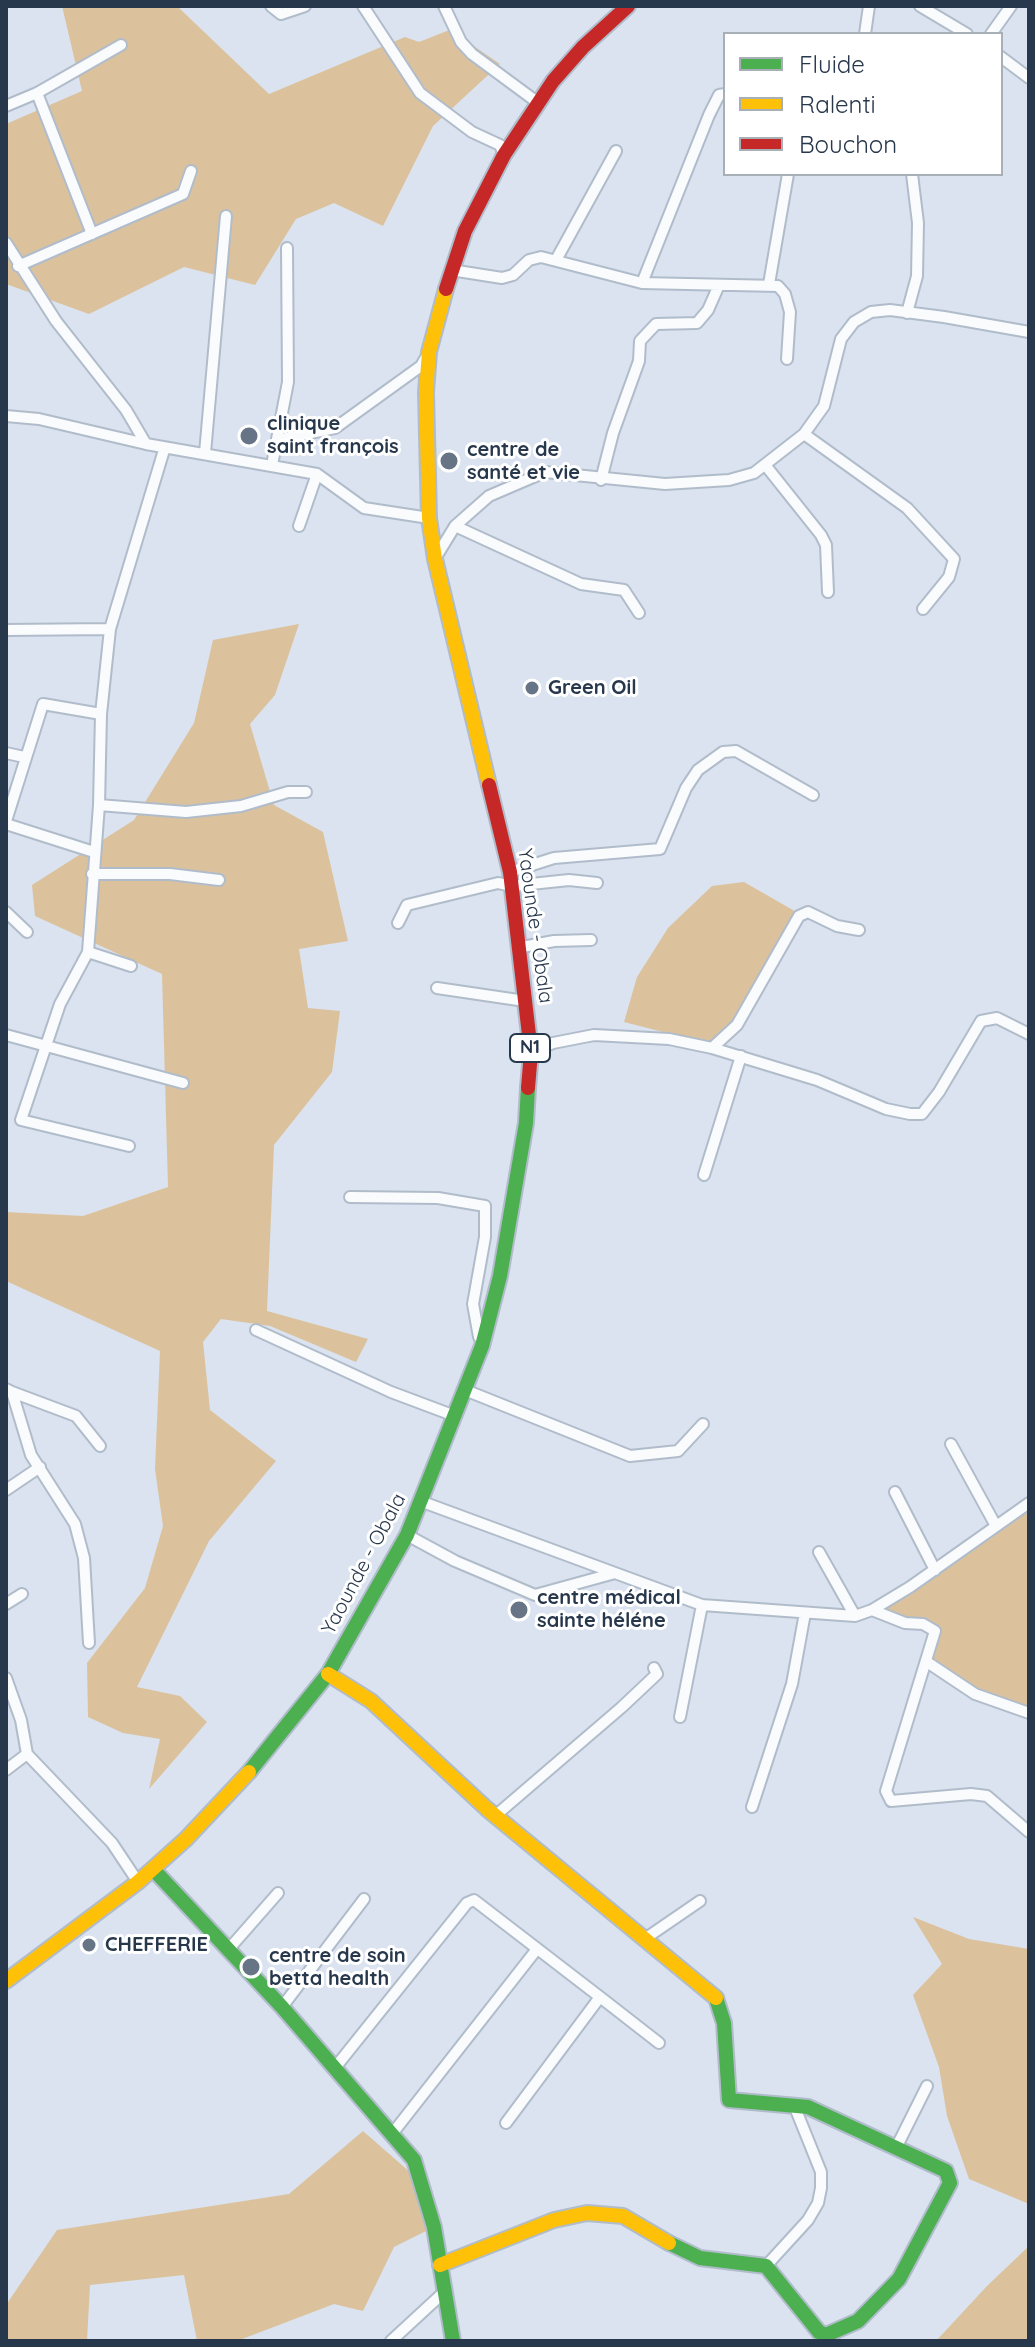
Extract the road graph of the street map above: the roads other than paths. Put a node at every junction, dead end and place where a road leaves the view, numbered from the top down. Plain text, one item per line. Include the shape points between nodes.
1 (271, 6) edge
2 (305, 6) edge
3 (363, 6) edge
4 (444, 6) edge
5 (628, 6) edge
6 (869, 6) edge
7 (920, 6) edge
8 (1011, 6) edge
9 (609, 12) edge
10 (865, 32) edge
11 (964, 32) edge
12 (992, 32) edge
13 (121, 45) dead end
14 (1003, 58) edge
15 (1029, 78) edge
16 (37, 93) junction
17 (723, 94) edge
18 (537, 102) junction
19 (6, 106) edge
20 (616, 151) dead end
21 (504, 155) junction
22 (191, 171) dead end
23 (788, 176) edge
24 (912, 176) edge
25 (226, 216) dead end
26 (92, 234) junction
27 (6, 243) edge
28 (287, 248) dead end
29 (556, 260) junction
30 (18, 266) junction
31 (451, 270) junction
32 (642, 283) junction
33 (769, 284) junction
34 (719, 285) junction
35 (907, 313) junction
36 (1029, 332) edge
37 (429, 352) junction
38 (787, 359) dead end
39 (6, 416) edge
40 (804, 434) junction
41 (277, 440) junction
42 (146, 444) junction
43 (164, 450) junction
44 (205, 453) junction
45 (272, 465) junction
46 (766, 466) junction
47 (317, 474) junction
48 (601, 480) junction
49 (429, 518) junction
50 (299, 526) dead end
51 (455, 526) junction
52 (435, 559) junction
53 (828, 592) dead end
54 (923, 609) dead end
55 (639, 613) dead end
56 (110, 629) junction
57 (6, 630) edge
58 (101, 714) junction
59 (6, 753) edge
60 (24, 757) junction
61 (306, 792) dead end
62 (813, 795) dead end
63 (99, 805) junction
64 (6, 822) edge
65 (94, 852) junction
66 (92, 874) junction
67 (511, 879) junction
68 (219, 880) dead end
69 (597, 883) dead end
70 (6, 912) edge
71 (398, 923) dead end
72 (859, 930) dead end
73 (27, 932) dead end
74 (591, 940) dead end
75 (517, 948) junction
76 (88, 952) junction
77 (131, 966) dead end
78 (437, 988) dead end
79 (525, 1001) junction
80 (1029, 1034) edge
81 (6, 1035) edge
82 (45, 1046) junction
83 (712, 1048) junction
84 (531, 1052) junction
85 (741, 1056) junction
86 (183, 1083) dead end
87 (129, 1146) dead end
88 (704, 1175) dead end
89 (350, 1197) dead end
90 (256, 1330) dead end
91 (482, 1346) junction
92 (465, 1390) junction
93 (9, 1391) edge
94 (455, 1416) junction
95 (703, 1424) dead end
96 (951, 1444) dead end
97 (100, 1446) dead end
98 (40, 1467) junction
99 (6, 1490) edge
100 (895, 1492) dead end
101 (420, 1501) junction
102 (1029, 1503) edge
103 (996, 1526) junction
104 (407, 1535) junction
105 (819, 1552) dead end
106 (935, 1570) junction
107 (615, 1573) junction
108 (22, 1594) dead end
109 (6, 1604) edge
110 (702, 1605) junction
111 (872, 1610) junction
112 (805, 1613) junction
113 (855, 1616) junction
114 (89, 1643) dead end
115 (927, 1662) junction
116 (654, 1668) dead end
117 (328, 1674) junction
118 (6, 1678) edge
119 (1029, 1713) edge
120 (680, 1717) dead end
121 (27, 1754) junction
122 (6, 1770) edge
123 (752, 1807) dead end
124 (495, 1816) junction
125 (1029, 1832) edge
126 (153, 1869) junction
127 (138, 1882) junction
128 (278, 1893) dead end
129 (364, 1899) dead end
130 (700, 1901) dead end
131 (646, 1938) junction
132 (537, 1949) junction
133 (228, 1950) junction
134 (6, 1981) edge
135 (600, 1997) junction
136 (282, 2007) junction
137 (659, 2043) dead end
138 (334, 2069) junction
139 (927, 2086) dead end
140 (794, 2105) junction
141 (506, 2123) dead end
142 (392, 2134) junction
143 (896, 2148) junction
144 (440, 2265) junction
145 (766, 2266) junction
146 (443, 2293) junction
147 (391, 2341) edge
148 (453, 2341) edge

1 - 2 street via 281,14
3 - 21 street via 420,93 472,132 500,145
4 - 18 street via 472,54
5 - 9 main road, Yaounde - Obala / N1
6 - 10 street
7 - 11 street
8 - 12 street
9 - 18 main road, Yaounde - Obala / N1
13 - 16 street
14 - 15 street
16 - 19 street
16 - 26 street
17 - 32 street via 709,115
18 - 21 main road, Yaounde - Obala / N1
20 - 29 street
21 - 31 main road, Yaounde - Obala / N1 via 472,212
22 - 26 street via 183,194
23 - 33 street
24 - 35 street via 917,276
25 - 44 street
26 - 30 street
27 - 30 street
28 - 41 street via 288,382
29 - 31 street via 529,260 502,278
29 - 32 street
30 - 42 street
31 - 37 main road, Yaounde - Obala / N1
32 - 34 street
33 - 34 street
33 - 38 street via 785,294 790,312
34 - 48 street via 697,323 656,324 640,341 639,361
35 - 36 street
35 - 40 street via 871,312 854,322 841,339 824,406
37 - 41 street via 421,366 335,428
37 - 49 main road, Yaounde - Obala / N1
39 - 42 street
40 - 46 street
40 - 54 street via 907,508 954,559 949,577
41 - 45 street
42 - 43 street
43 - 44 street
43 - 56 street
44 - 45 street
45 - 47 street
46 - 48 street via 717,482
46 - 53 street via 826,545
47 - 49 street via 364,508
47 - 50 street
48 - 51 street via 575,472 545,472 489,496
49 - 52 main road, Yaounde - Obala / N1
51 - 52 street
51 - 55 street via 581,584 624,590
52 - 67 main road, Yaounde - Obala / N1
56 - 57 street
56 - 58 street
58 - 60 street via 43,704
58 - 63 street
59 - 60 street
60 - 64 street
61 - 63 street via 186,812
62 - 67 street via 736,751 723,752 698,770 686,788 660,849 554,858
63 - 65 street
64 - 65 street
65 - 66 street
66 - 68 street
66 - 76 street
67 - 69 street
67 - 71 street via 417,901 407,905
67 - 75 main road, Yaounde - Obala / N1
70 - 73 street
72 - 83 street via 808,912 799,916 737,1025
74 - 75 street
75 - 79 main road, Yaounde - Obala / N1
76 - 77 street
76 - 82 street
78 - 79 street
79 - 84 main road, Yaounde - Obala / N1
80 - 85 street via 997,1018 981,1021 922,1114 886,1109
81 - 82 street
82 - 86 street
82 - 87 street via 21,1120
83 - 84 street via 669,1039 594,1035
83 - 85 street
84 - 91 main road, Yaounde - Obala / N1 via 526,1123 500,1276
85 - 88 street
89 - 91 street via 438,1198 485,1206 473,1304
90 - 94 street
91 - 92 main road, Yaounde - Obala / N1
92 - 94 main road, Yaounde - Obala / N1
92 - 95 street via 630,1456 678,1451
93 - 97 street via 76,1416
93 - 98 street via 26,1445
94 - 101 main road, Yaounde - Obala / N1
96 - 103 street
98 - 99 street
98 - 114 street via 75,1524 84,1558
100 - 106 street
101 - 104 main road, Yaounde - Obala / N1
101 - 107 street
102 - 103 street
103 - 106 street
104 - 107 street via 535,1595
104 - 117 main road, Yaounde - Obala / N1
105 - 113 street
106 - 111 street
107 - 110 street
108 - 109 street
110 - 112 street
110 - 120 street
111 - 113 street
111 - 115 street via 935,1631
112 - 113 street
112 - 123 street via 792,1684
115 - 119 street via 975,1694
115 - 125 street via 886,1791 891,1801 987,1796
116 - 124 street via 657,1674 622,1707
117 - 124 main road via 371,1701
117 - 126 main road, Yaounde - Obala / N1 via 232,1793
118 - 121 street
121 - 122 street
121 - 127 street via 112,1843
124 - 131 main road
126 - 127 main road, Yaounde - Obala / N1
126 - 133 main road
127 - 134 main road, Yaounde - Obala / N1
128 - 133 street
129 - 136 street
130 - 131 street
131 - 140 main road via 718,2000 729,2100
132 - 135 street
132 - 138 street via 470,1901
132 - 142 street
133 - 136 main road
135 - 137 street
135 - 141 street
136 - 138 main road
138 - 142 main road
139 - 143 street
140 - 143 main road via 830,2115
140 - 145 street via 821,2172 821,2188 808,2220
142 - 144 main road via 420,2174
143 - 145 main road via 946,2171 950,2183 899,2279 858,2321 832,2334 819,2332
144 - 145 main road via 524,2229 587,2213 623,2216 700,2258
144 - 146 main road
146 - 147 street
146 - 148 main road

